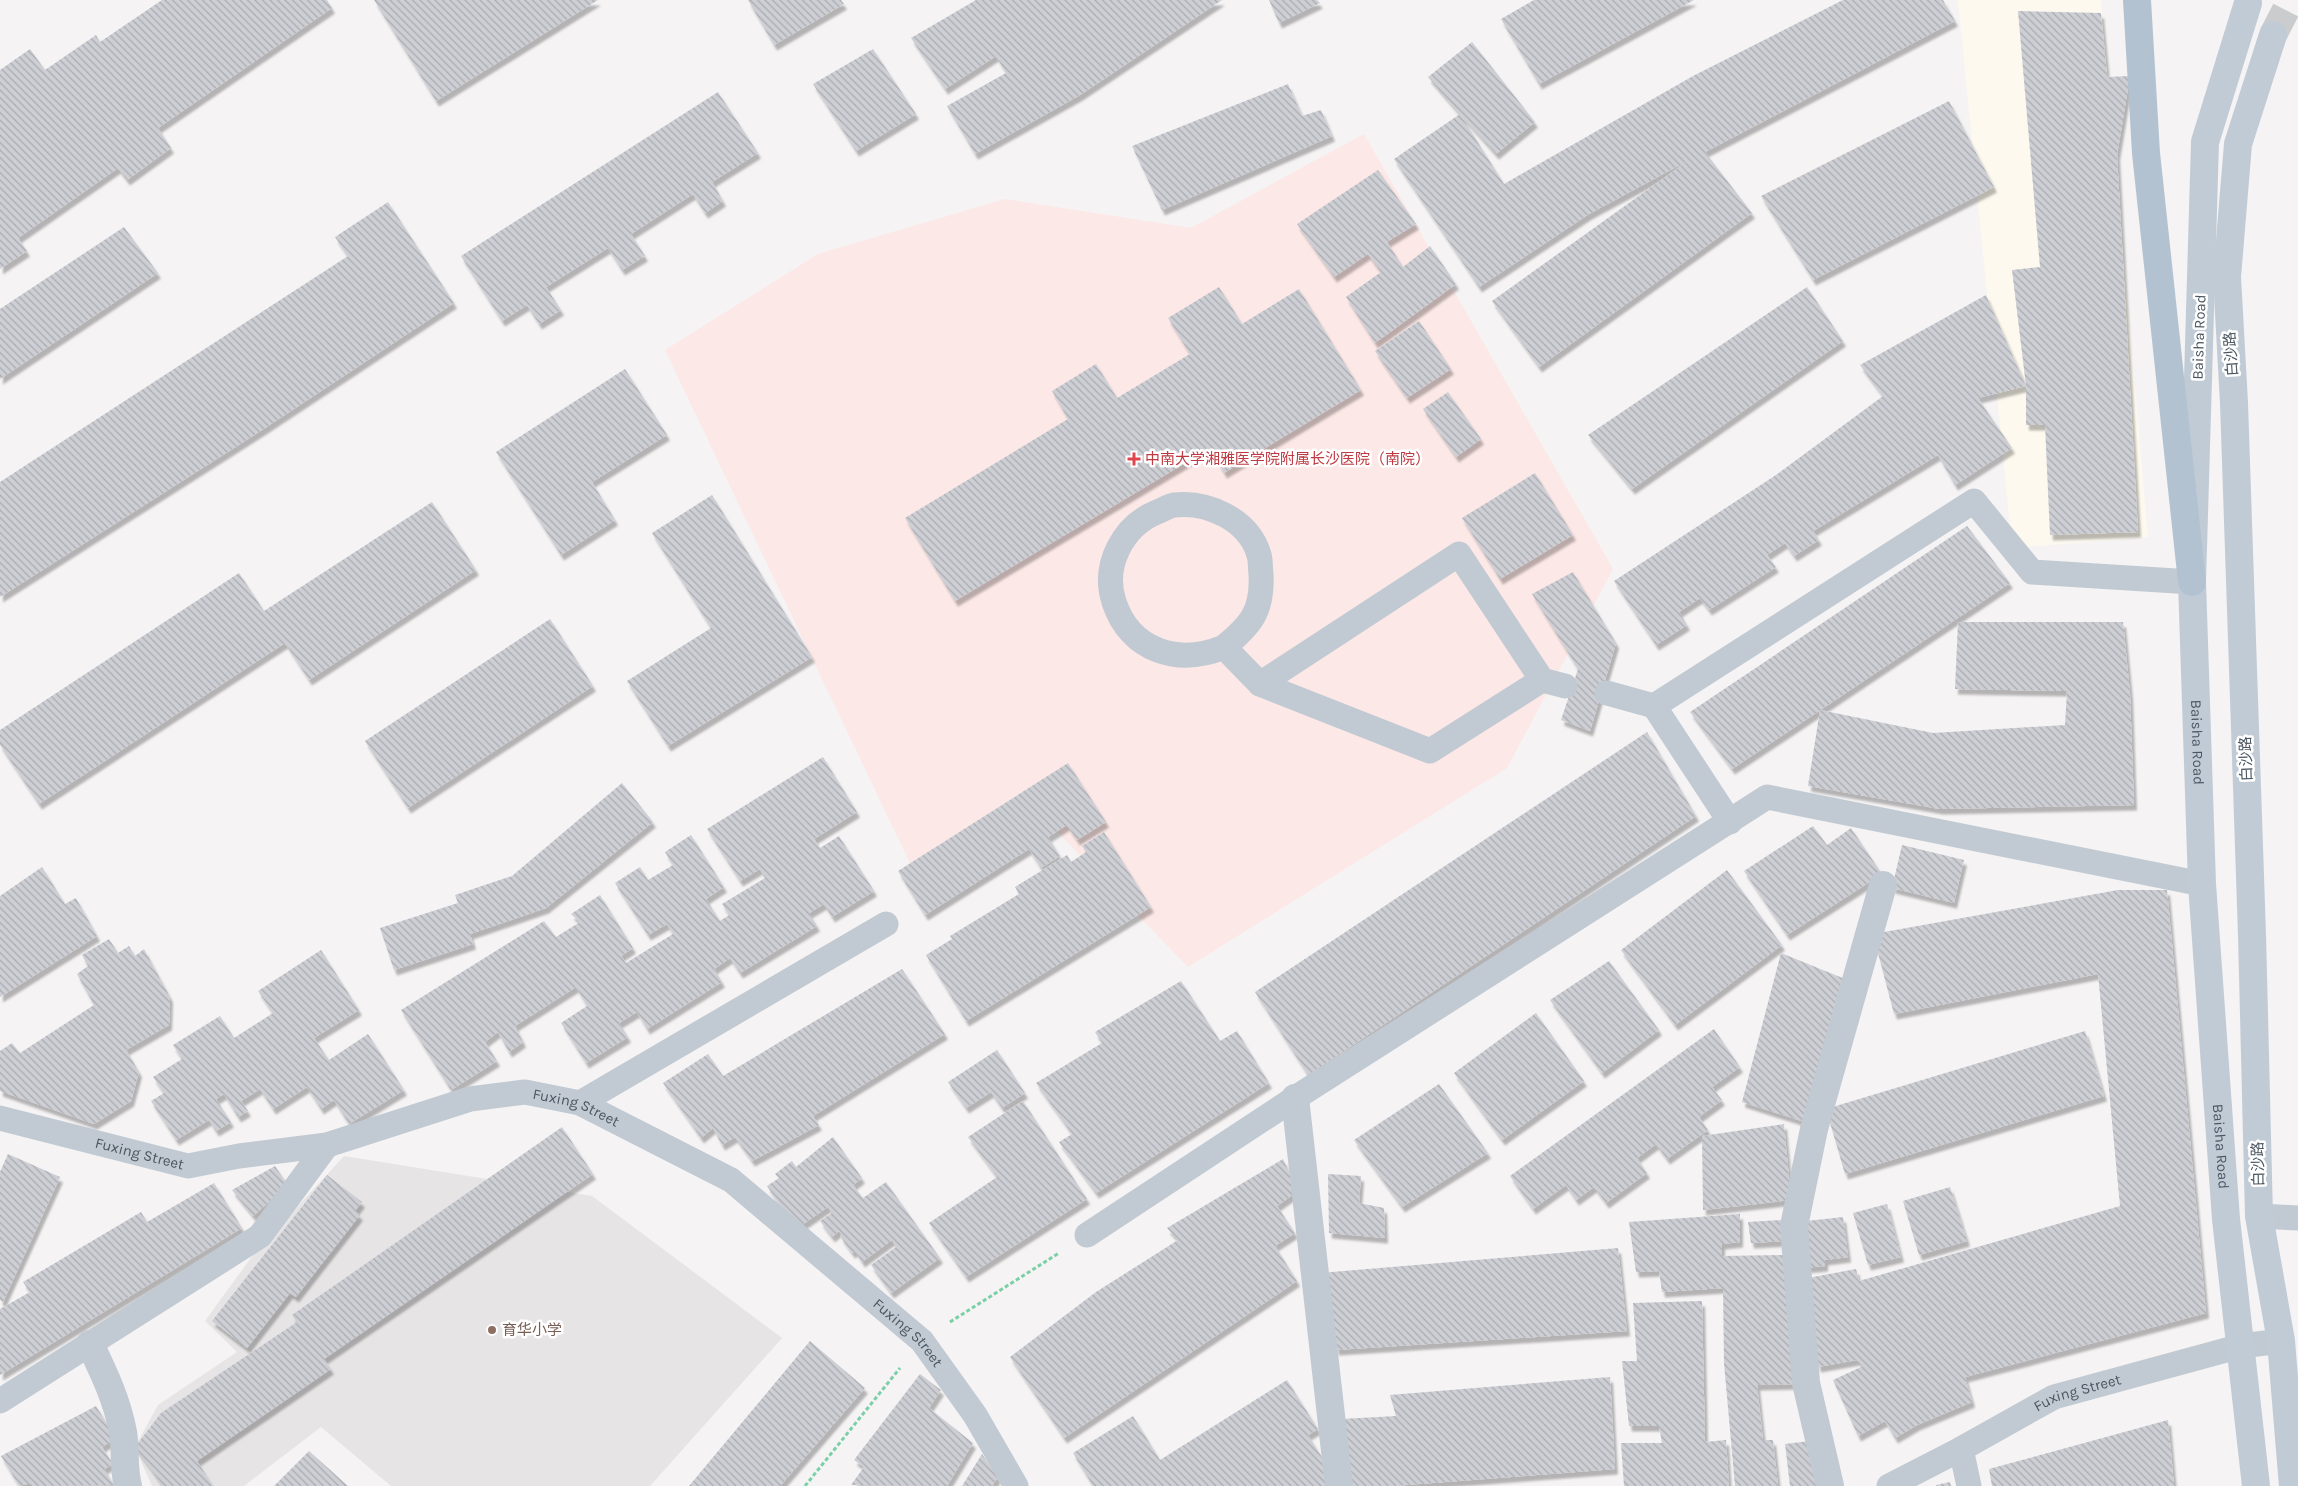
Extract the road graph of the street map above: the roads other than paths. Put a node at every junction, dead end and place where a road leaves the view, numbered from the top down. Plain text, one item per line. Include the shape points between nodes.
1 (2136, 0) edge
2 (2248, 3) dead end
3 (2273, 36) tunnel mouth
4 (2192, 582) junction
5 (1224, 647) junction
6 (1260, 684) junction
7 (1607, 693) dead end
8 (1654, 706) junction
9 (1730, 822) junction
10 (2202, 884) junction
11 (1883, 885) dead end
12 (886, 924) dead end
13 (1295, 1098) junction
14 (580, 1103) junction
15 (0, 1118) edge
16 (327, 1145) junction
17 (2259, 1216) junction
18 (2298, 1218) edge
19 (1087, 1235) road end
20 (2281, 1341) junction
21 (90, 1344) junction
22 (2241, 1346) junction
23 (0, 1401) edge
24 (1961, 1449) junction
25 (128, 1486) edge
26 (1016, 1486) edge
27 (1339, 1486) edge
28 (1830, 1486) edge
29 (1889, 1486) edge
30 (1970, 1486) edge
31 (2256, 1486) edge
32 (2293, 1486) edge

1 - 4 main road via 2147,163
2 - 4 street, Baisha Road via 2205,142
3 - 17 street, 白沙路 via 2238,144 2226,276 2234,403
4 - 8 lane via 2032,572 1974,501
4 - 10 street, Baisha Road
5 - 5 lane via 1243,632 1256,612 1262,593 1259,555 1249,536 1228,516 1202,506 1173,505 1142,518 1125,535 1113,559 1110,590 1119,616 1132,634 1151,648 1182,657 1208,654
5 - 6 lane
6 - 6 lane via 1430,752 1554,683 1459,554
7 - 8 lane
8 - 9 lane
9 - 10 lane via 1767,797
9 - 13 lane
10 - 22 street, Baisha Road via 2226,1218
11 - 28 street via 1814,1129 1794,1226 1806,1383
12 - 14 lane
13 - 19 lane
13 - 27 street
14 - 16 lane, Fuxing Street via 525,1092 470,1099
14 - 26 lane, Fuxing Street via 731,1180 922,1341 975,1415
15 - 16 lane, Fuxing Street via 188,1166
16 - 21 lane via 260,1236
17 - 18 lane
17 - 20 street, 白沙路
20 - 22 lane, Fuxing Street
20 - 32 street, 白沙路
21 - 23 lane
21 - 25 street via 113,1392 123,1433
22 - 24 lane, Fuxing Street via 2054,1397
22 - 31 street, Baisha Road
24 - 29 lane, Fuxing Street
24 - 30 lane

